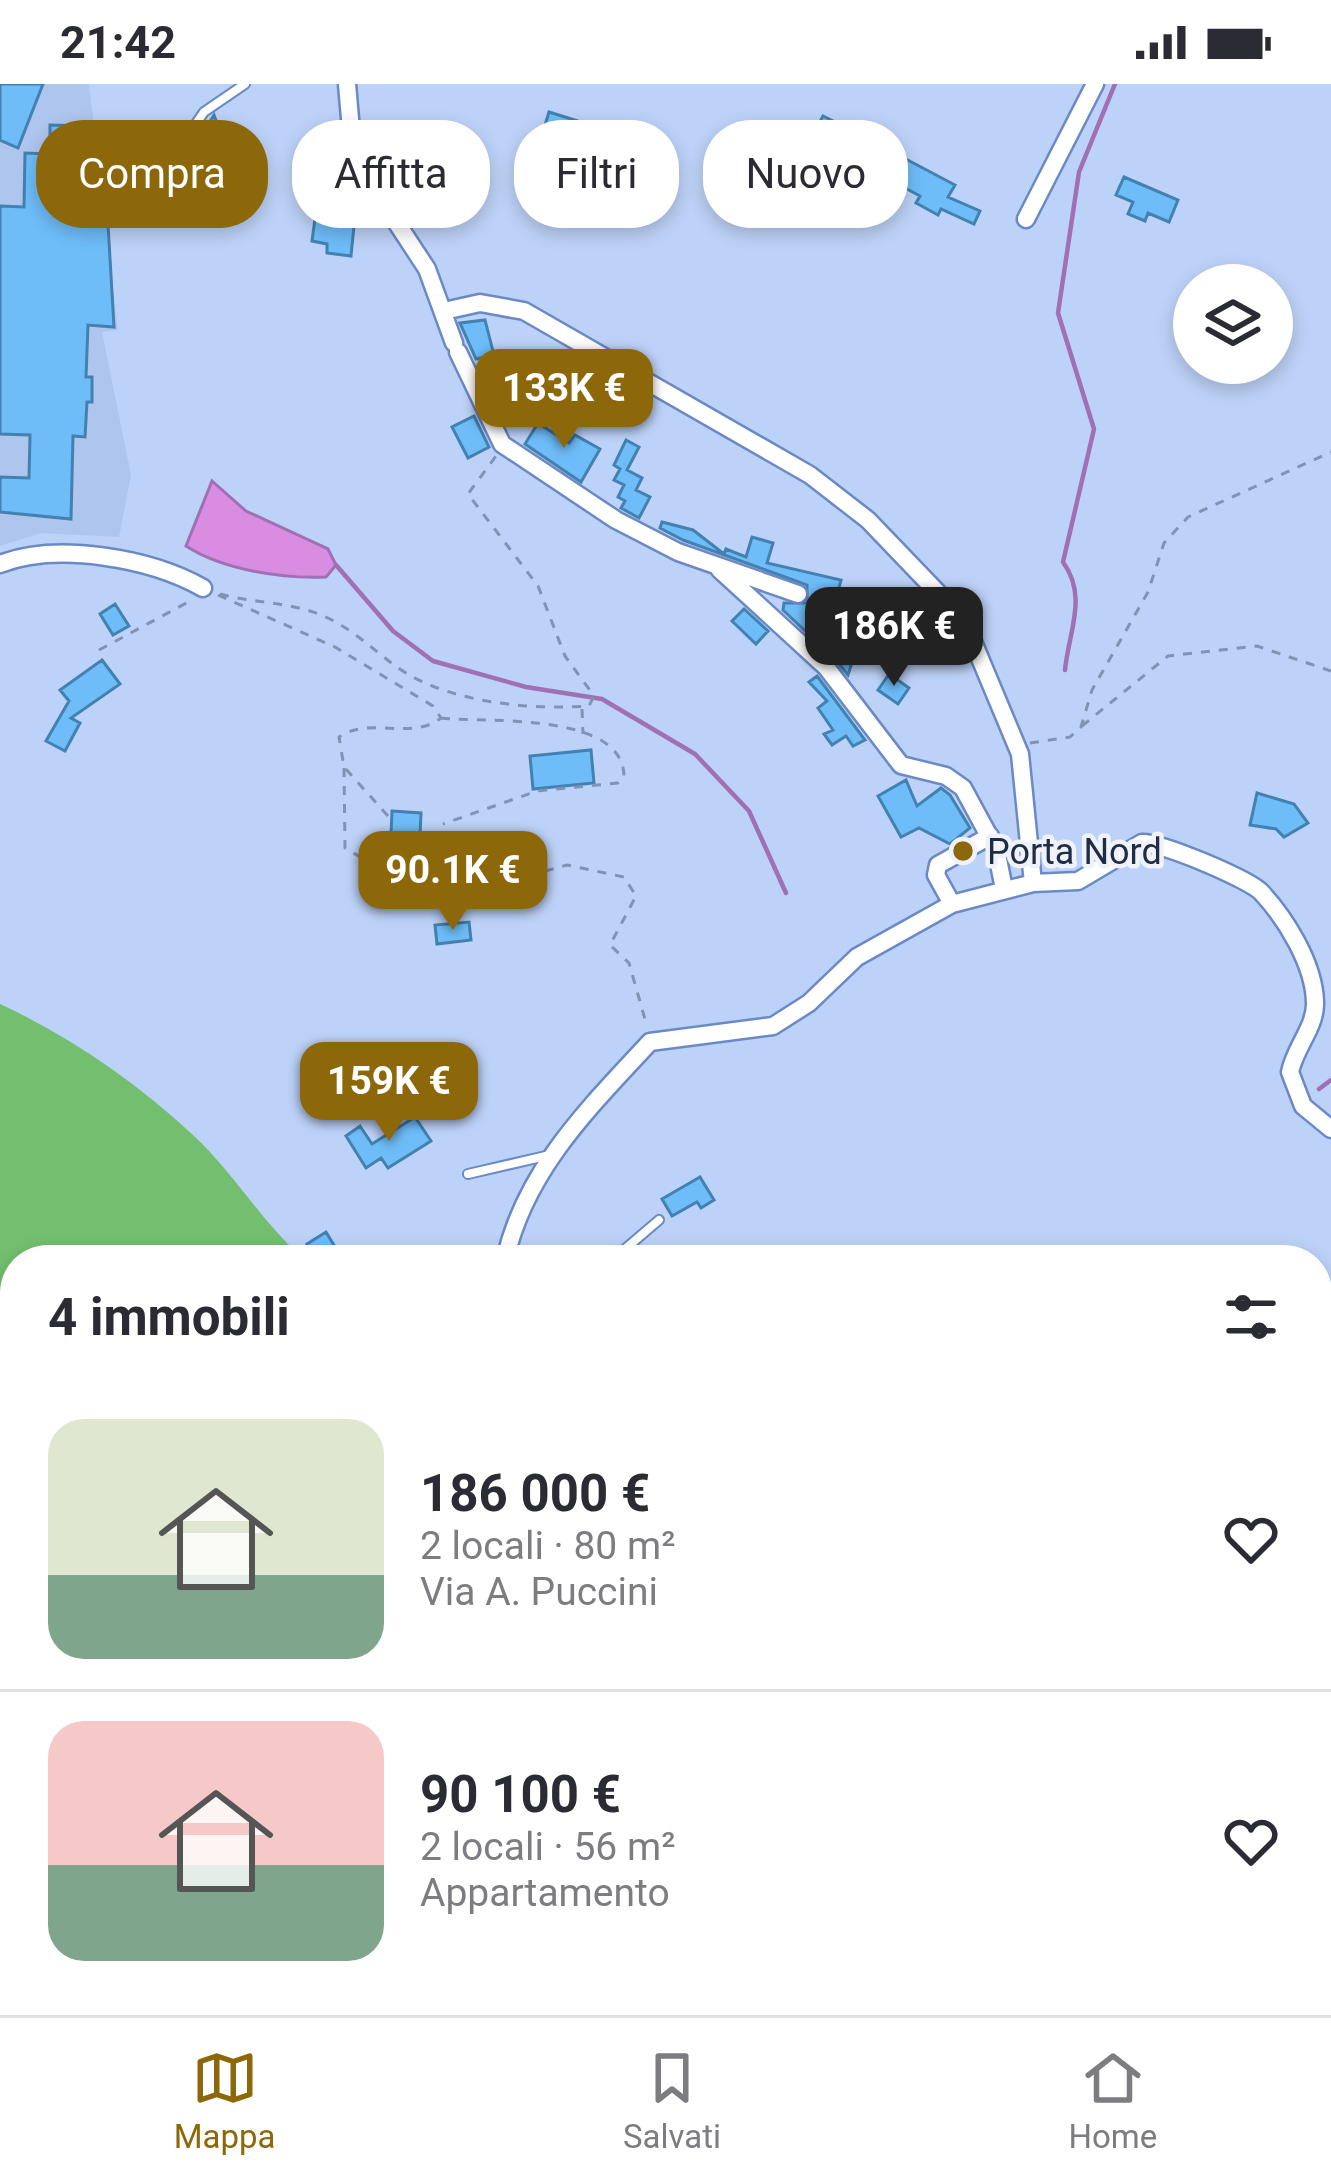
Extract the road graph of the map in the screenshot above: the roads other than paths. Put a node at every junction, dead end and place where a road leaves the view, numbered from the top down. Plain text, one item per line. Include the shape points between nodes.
1 (245, 84) edge
2 (347, 84) edge
3 (1095, 84) edge
4 (198, 120) edge
5 (1026, 219) dead end
6 (444, 311) junction
7 (0, 564) edge
8 (719, 569) junction
9 (203, 593) road end
10 (798, 594) dead end
11 (990, 836) junction
12 (1033, 883) junction
13 (1004, 889) junction
14 (952, 904) junction
15 (1331, 1129) edge
16 (551, 1154) junction
17 (468, 1174) dead end
18 (659, 1220) dead end
19 (513, 1228) junction
20 (509, 1245) edge
21 (515, 1245) edge
22 (630, 1245) edge

1 - 4 lane
2 - 6 street via 364,172 427,269
3 - 5 street
6 - 8 street via 502,444 616,520
6 - 12 street via 480,303 524,311 810,475 868,520 976,646 1025,778
7 - 9 street via 39,553 99,559 181,576
8 - 10 street
8 - 11 street via 836,678 901,764 963,788
11 - 13 street
11 - 14 street via 938,865
12 - 13 street
12 - 15 street via 1078,880 1150,842 1259,889 1309,969 1314,1013 1290,1072 1303,1106
13 - 14 street
14 - 16 street via 857,957 773,1026 650,1042
16 - 17 lane
16 - 19 street
18 - 22 lane
19 - 20 street
19 - 21 lane

